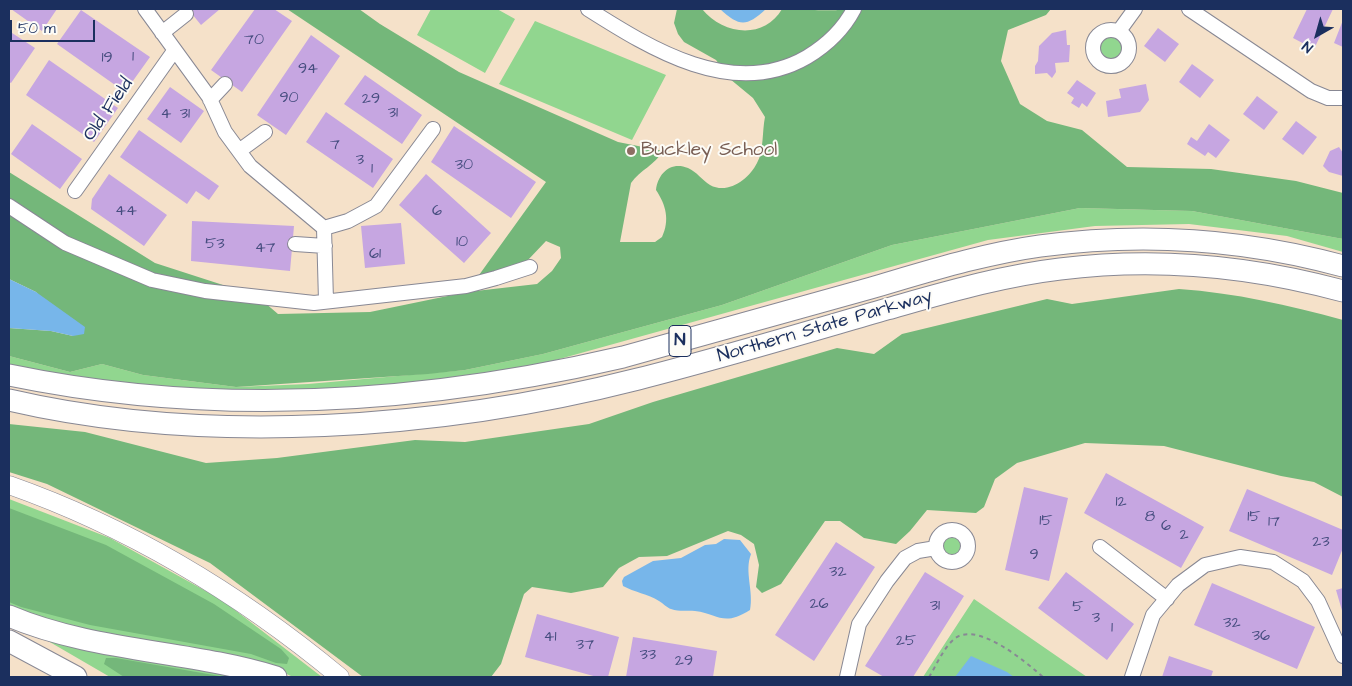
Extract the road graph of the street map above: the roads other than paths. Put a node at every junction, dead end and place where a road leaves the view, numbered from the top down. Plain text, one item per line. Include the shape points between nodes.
1 (145, 9) edge
2 (588, 9) edge
3 (854, 9) edge
4 (1135, 9) edge
5 (1189, 9) edge
6 (186, 14) dead end
7 (1119, 31) dead end
8 (162, 33) junction
9 (174, 51) junction
10 (225, 84) dead end
11 (1343, 98) edge
12 (210, 100) junction
13 (433, 129) dead end
14 (265, 132) dead end
15 (238, 151) junction
16 (75, 191) dead end
17 (9, 206) edge
18 (324, 228) junction
19 (295, 244) dead end
20 (325, 246) junction
21 (530, 266) dead end
22 (1343, 266) edge
23 (1343, 291) edge
24 (326, 301) junction
25 (9, 374) edge
26 (9, 400) edge
27 (9, 485) edge
28 (1100, 547) dead end
29 (936, 548) dead end
30 (1167, 599) junction
31 (9, 616) edge
32 (9, 641) edge
33 (1343, 656) edge
34 (76, 677) edge
35 (276, 677) edge
36 (340, 677) edge
37 (847, 677) edge
38 (1132, 677) edge

1 - 8 street
2 - 3 street via 654,48 693,65 727,72 765,74 788,68 824,47 848,21
4 - 7 street
5 - 11 street via 1311,91 1328,98
6 - 8 street
8 - 9 street
9 - 12 street
9 - 16 street, Old Field
10 - 12 street
12 - 15 street
13 - 18 street via 376,206 348,221
14 - 15 street
15 - 18 street via 250,166
17 - 24 street via 65,244 152,280 205,291 314,303
18 - 20 street
19 - 20 street
20 - 24 street
21 - 24 street via 466,286
22 - 25 highway, Northern State Parkway / N via 1266,249 1198,241 1120,239 1039,246 958,263 579,367 467,386 376,396 250,401 168,398 87,389
23 - 26 highway, Northern State Parkway / N via 1267,274 1205,266 1122,264 1060,269 977,284 596,389 514,405 382,421 273,426 181,424 99,416
27 - 36 main road via 81,513 175,560 252,609
28 - 30 street
29 - 37 street via 918,550 905,558 887,580 859,624
30 - 33 street via 1178,585 1205,564 1240,557 1273,562 1303,581 1318,601
30 - 38 street via 1153,615
31 - 35 highway via 69,636 208,660
32 - 34 highway

